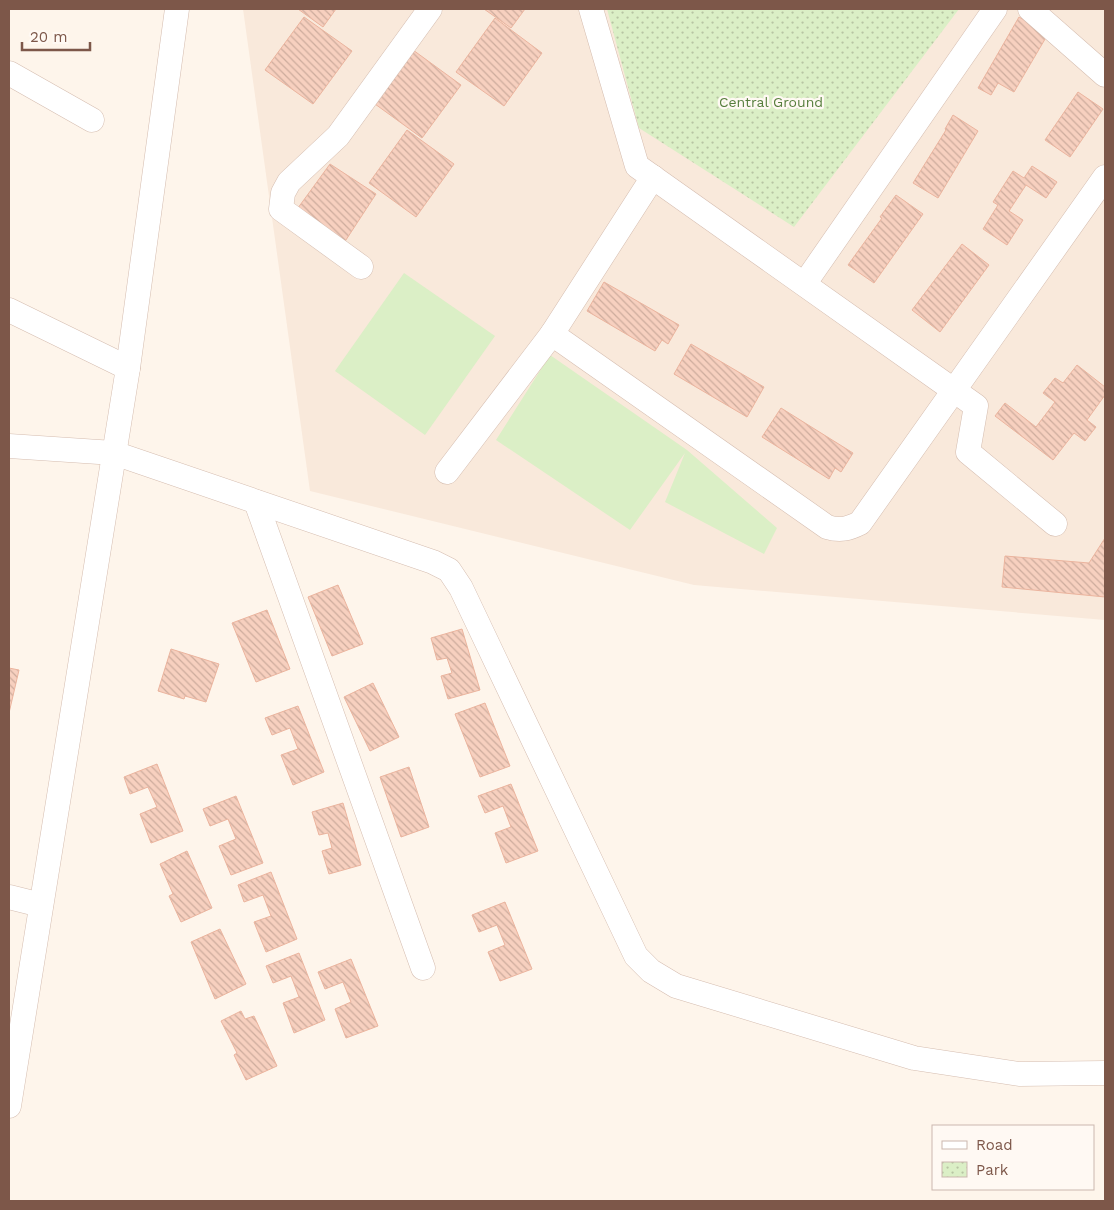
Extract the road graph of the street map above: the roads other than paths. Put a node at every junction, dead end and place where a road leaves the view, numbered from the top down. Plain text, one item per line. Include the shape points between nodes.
1 (177, 9) edge
2 (430, 9) edge
3 (591, 9) edge
4 (995, 9) edge
5 (1030, 9) edge
6 (9, 73) edge
7 (1105, 75) edge
8 (92, 120) dead end
9 (653, 177) junction
10 (1105, 177) edge
11 (361, 267) dead end
12 (805, 283) junction
13 (9, 310) edge
14 (552, 334) junction
15 (128, 368) junction
16 (954, 390) junction
17 (9, 446) edge
18 (114, 454) junction
19 (447, 472) dead end
20 (256, 502) junction
21 (1055, 524) dead end
22 (9, 897) edge
23 (41, 905) junction
24 (423, 968) dead end
25 (1105, 1073) edge
26 (9, 1106) edge

1 - 15 street
2 - 11 street via 338,136 289,182 283,193 281,208
3 - 9 street via 638,166
4 - 12 street
5 - 7 street
6 - 8 street
9 - 12 street
9 - 14 street
10 - 16 street
12 - 16 street
13 - 15 street
14 - 16 street via 837,530 860,524
14 - 19 street
15 - 18 street
16 - 21 street via 976,406 968,452
17 - 18 street
18 - 20 street
18 - 23 street
20 - 24 street
20 - 25 street via 449,570 461,588 636,956 651,971 676,986 914,1058 1019,1074
22 - 23 street
23 - 26 street

